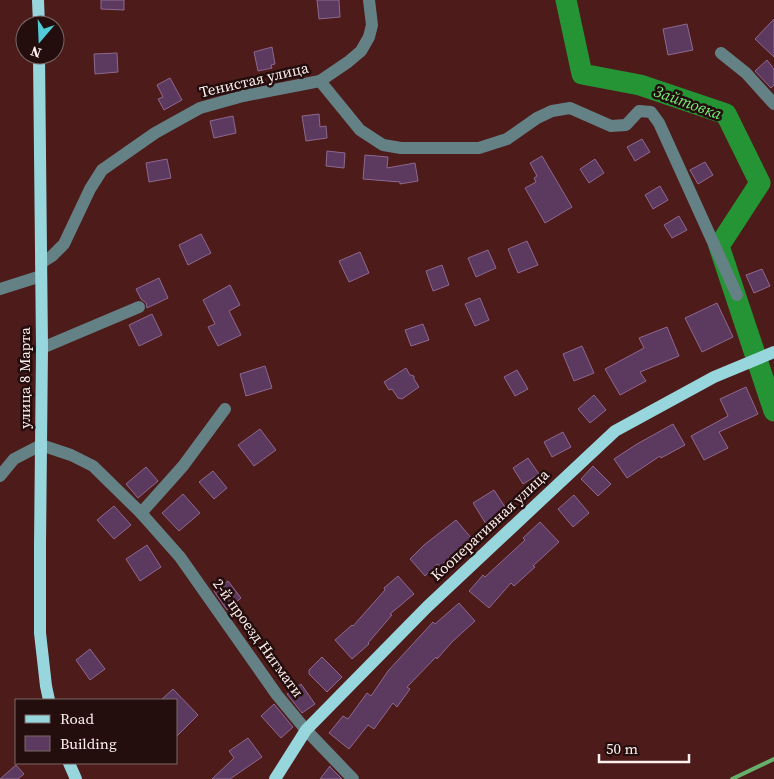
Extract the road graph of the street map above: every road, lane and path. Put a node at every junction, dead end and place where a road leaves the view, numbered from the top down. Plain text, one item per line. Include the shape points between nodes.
1 (38, 0) edge
2 (370, 0) edge
3 (39, 15) edge
4 (721, 53) dead end
5 (39, 65) edge
6 (320, 81) junction
7 (774, 104) edge
8 (41, 270) junction
9 (0, 289) edge
10 (737, 295) dead end
11 (139, 308) dead end
12 (42, 348) junction
13 (773, 353) edge
14 (225, 408) dead end
15 (41, 445) junction
16 (0, 476) edge
17 (141, 513) junction
18 (48, 699) edge
19 (306, 730) junction
20 (69, 764) edge
21 (76, 779) edge
22 (275, 779) edge
23 (353, 779) edge

1 - 3 main road
2 - 6 street, Тенистая улица via 370,37 361,52
4 - 7 street via 746,73
5 - 8 main road, улица 8 Марта
6 - 8 street, Тенистая улица via 200,108 155,133 102,170 64,244
6 - 10 street via 360,130 383,145 401,148 479,148 507,139 552,111 570,108 611,126 626,124 639,111 651,112 659,123
8 - 9 street
8 - 12 main road, улица 8 Марта
11 - 12 street
12 - 15 main road, улица 8 Марта
13 - 19 main road, Кооперативная улица via 714,377 615,432 427,607
14 - 17 street via 183,466
15 - 16 street via 14,459
15 - 17 street, 2-й проезд Нигмати via 93,466
15 - 18 main road, улица 8 Марта via 40,634
17 - 19 street, 2-й проезд Нигмати via 180,557 277,695
19 - 22 main road, Кооперативная улица
19 - 23 street, 2-й проезд Нигмати
20 - 21 main road

